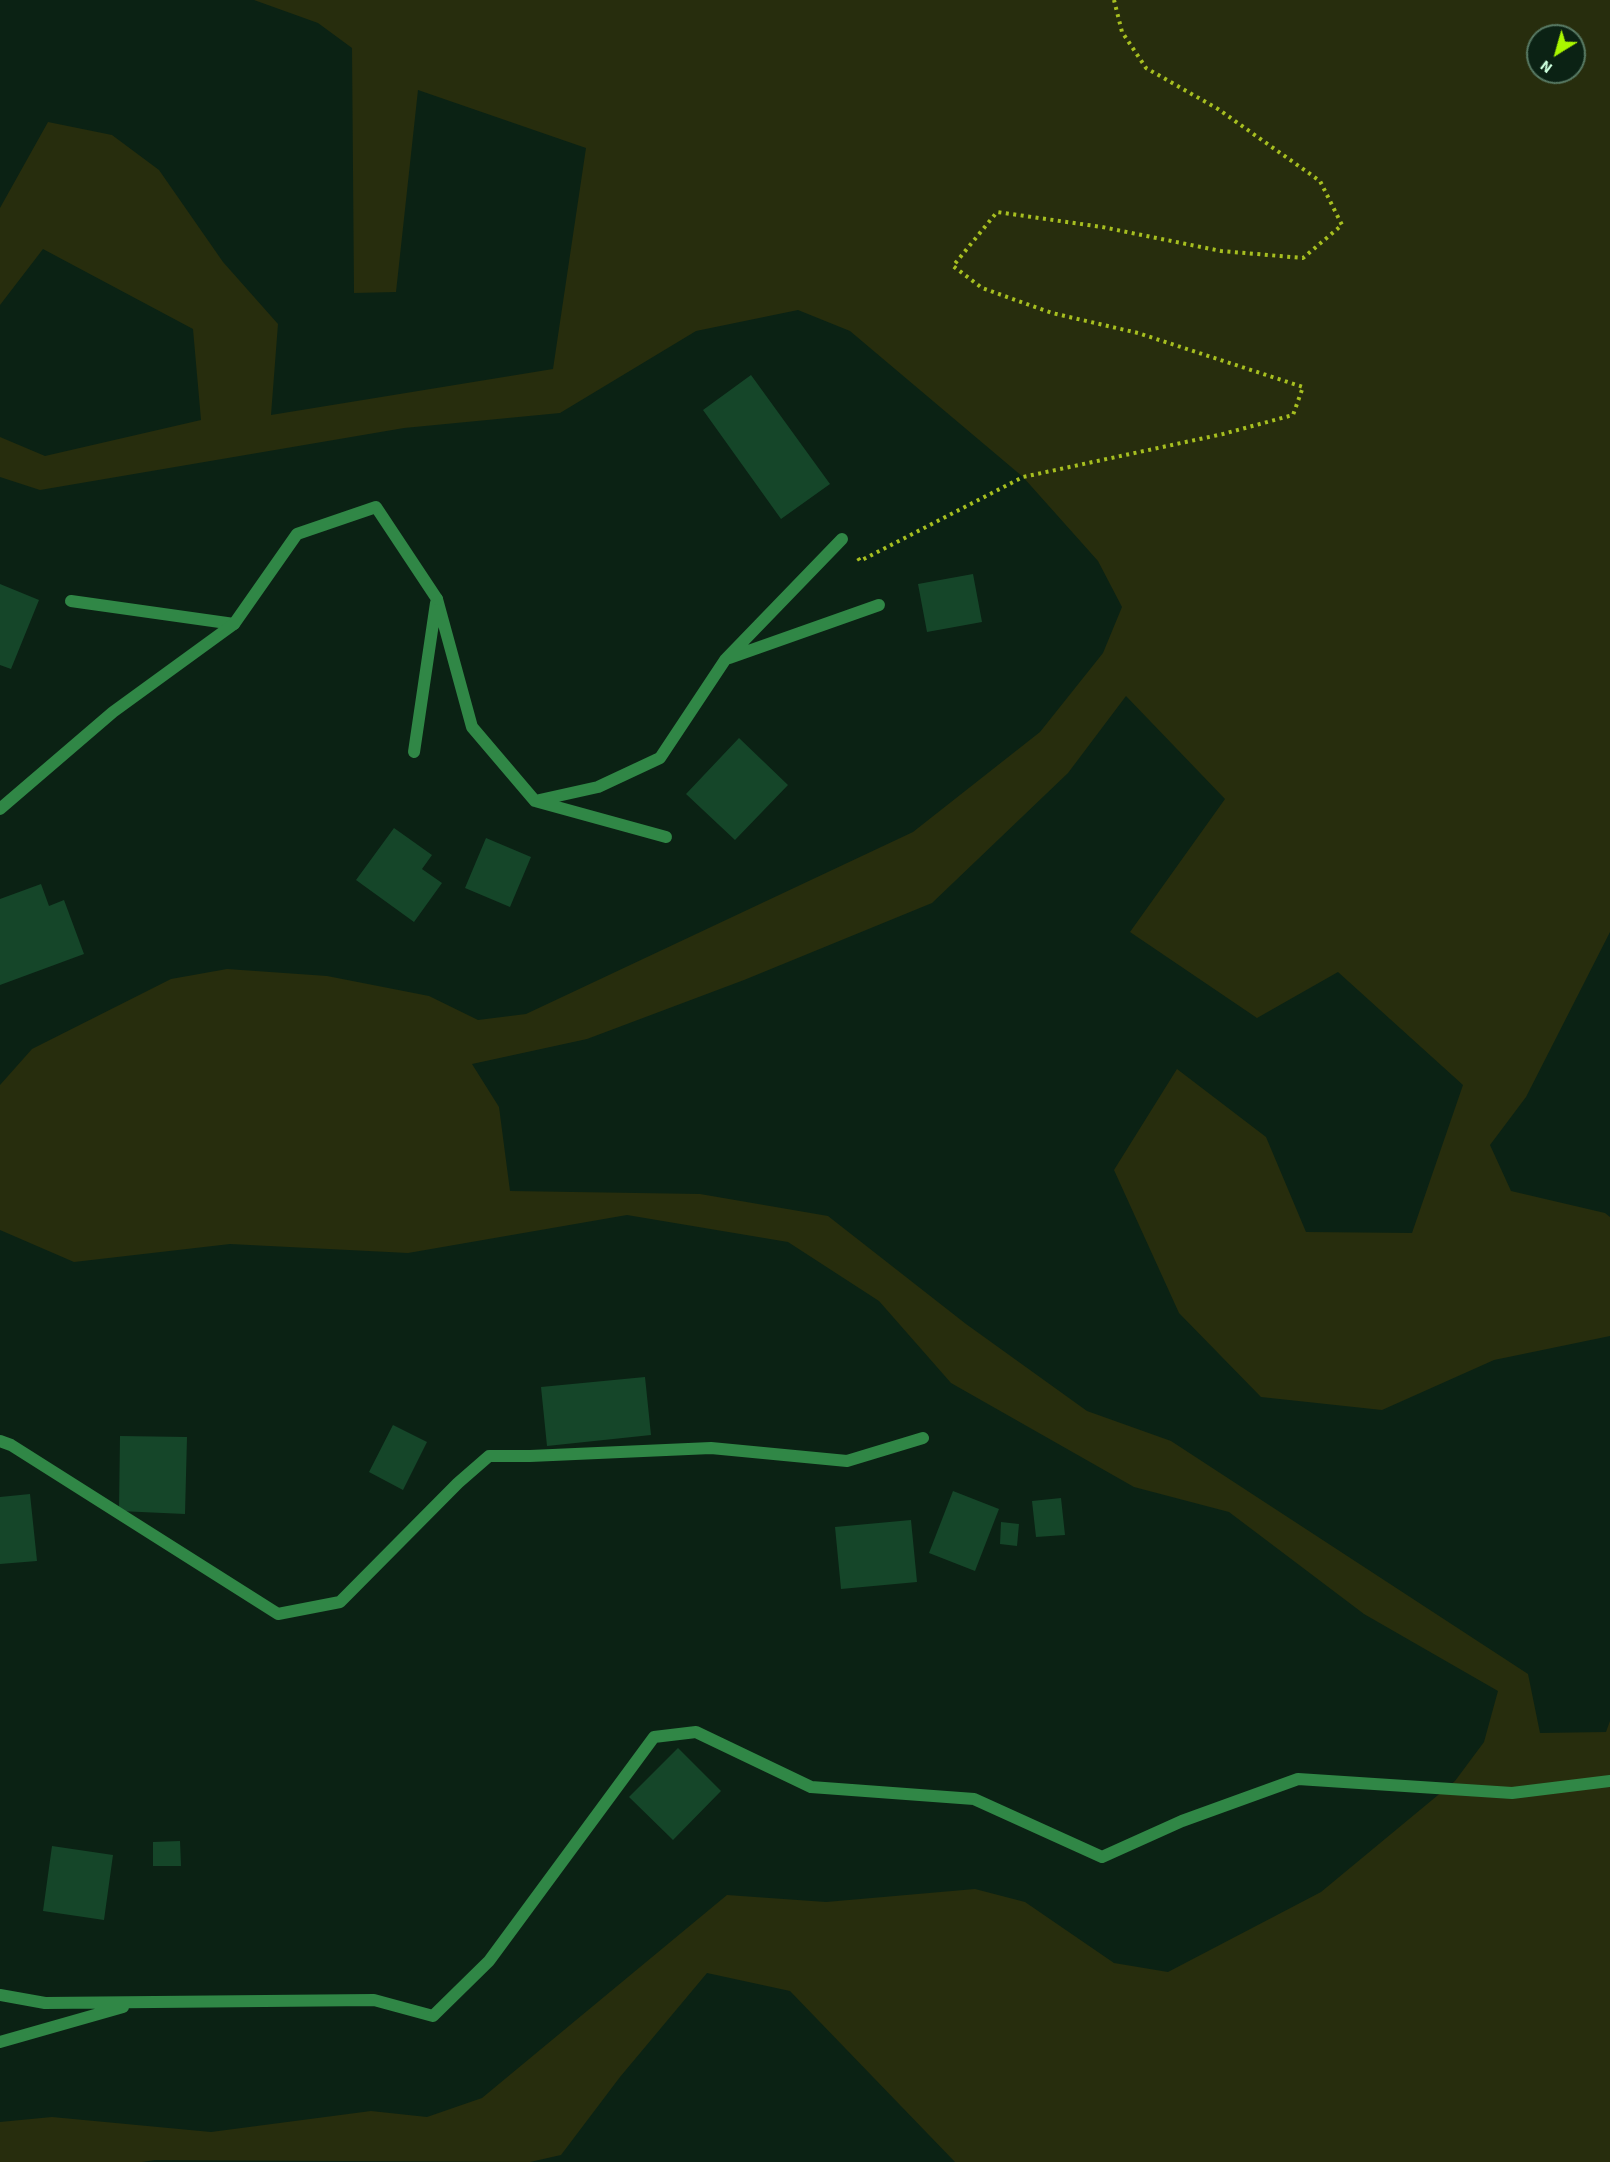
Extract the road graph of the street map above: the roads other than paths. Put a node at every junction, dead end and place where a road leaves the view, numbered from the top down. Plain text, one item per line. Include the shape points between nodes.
1 (842, 539) road end
2 (437, 599) junction
3 (71, 600) dead end
4 (879, 605) dead end
5 (234, 624) junction
6 (726, 660) junction
7 (414, 752) dead end
8 (535, 801) junction
9 (0, 809) edge
10 (666, 837) dead end
11 (923, 1438) dead end
12 (0, 1441) edge
13 (1610, 1781) edge
14 (0, 1995) edge
15 (140, 2002) junction
16 (0, 2042) edge

1 - 6 street
2 - 5 street via 376,507 297,534
2 - 7 street
2 - 8 street via 472,728
3 - 5 street
4 - 6 street
5 - 9 street via 113,712
6 - 8 street via 660,758 598,787
8 - 10 street
11 - 12 street via 847,1461 711,1448 489,1456 340,1602 278,1614
13 - 15 street via 1512,1793 1298,1779 1182,1821 1102,1857 974,1799 811,1787 696,1732 654,1737 489,1961 433,2016 374,2000
14 - 15 street via 45,2003
15 - 16 street

